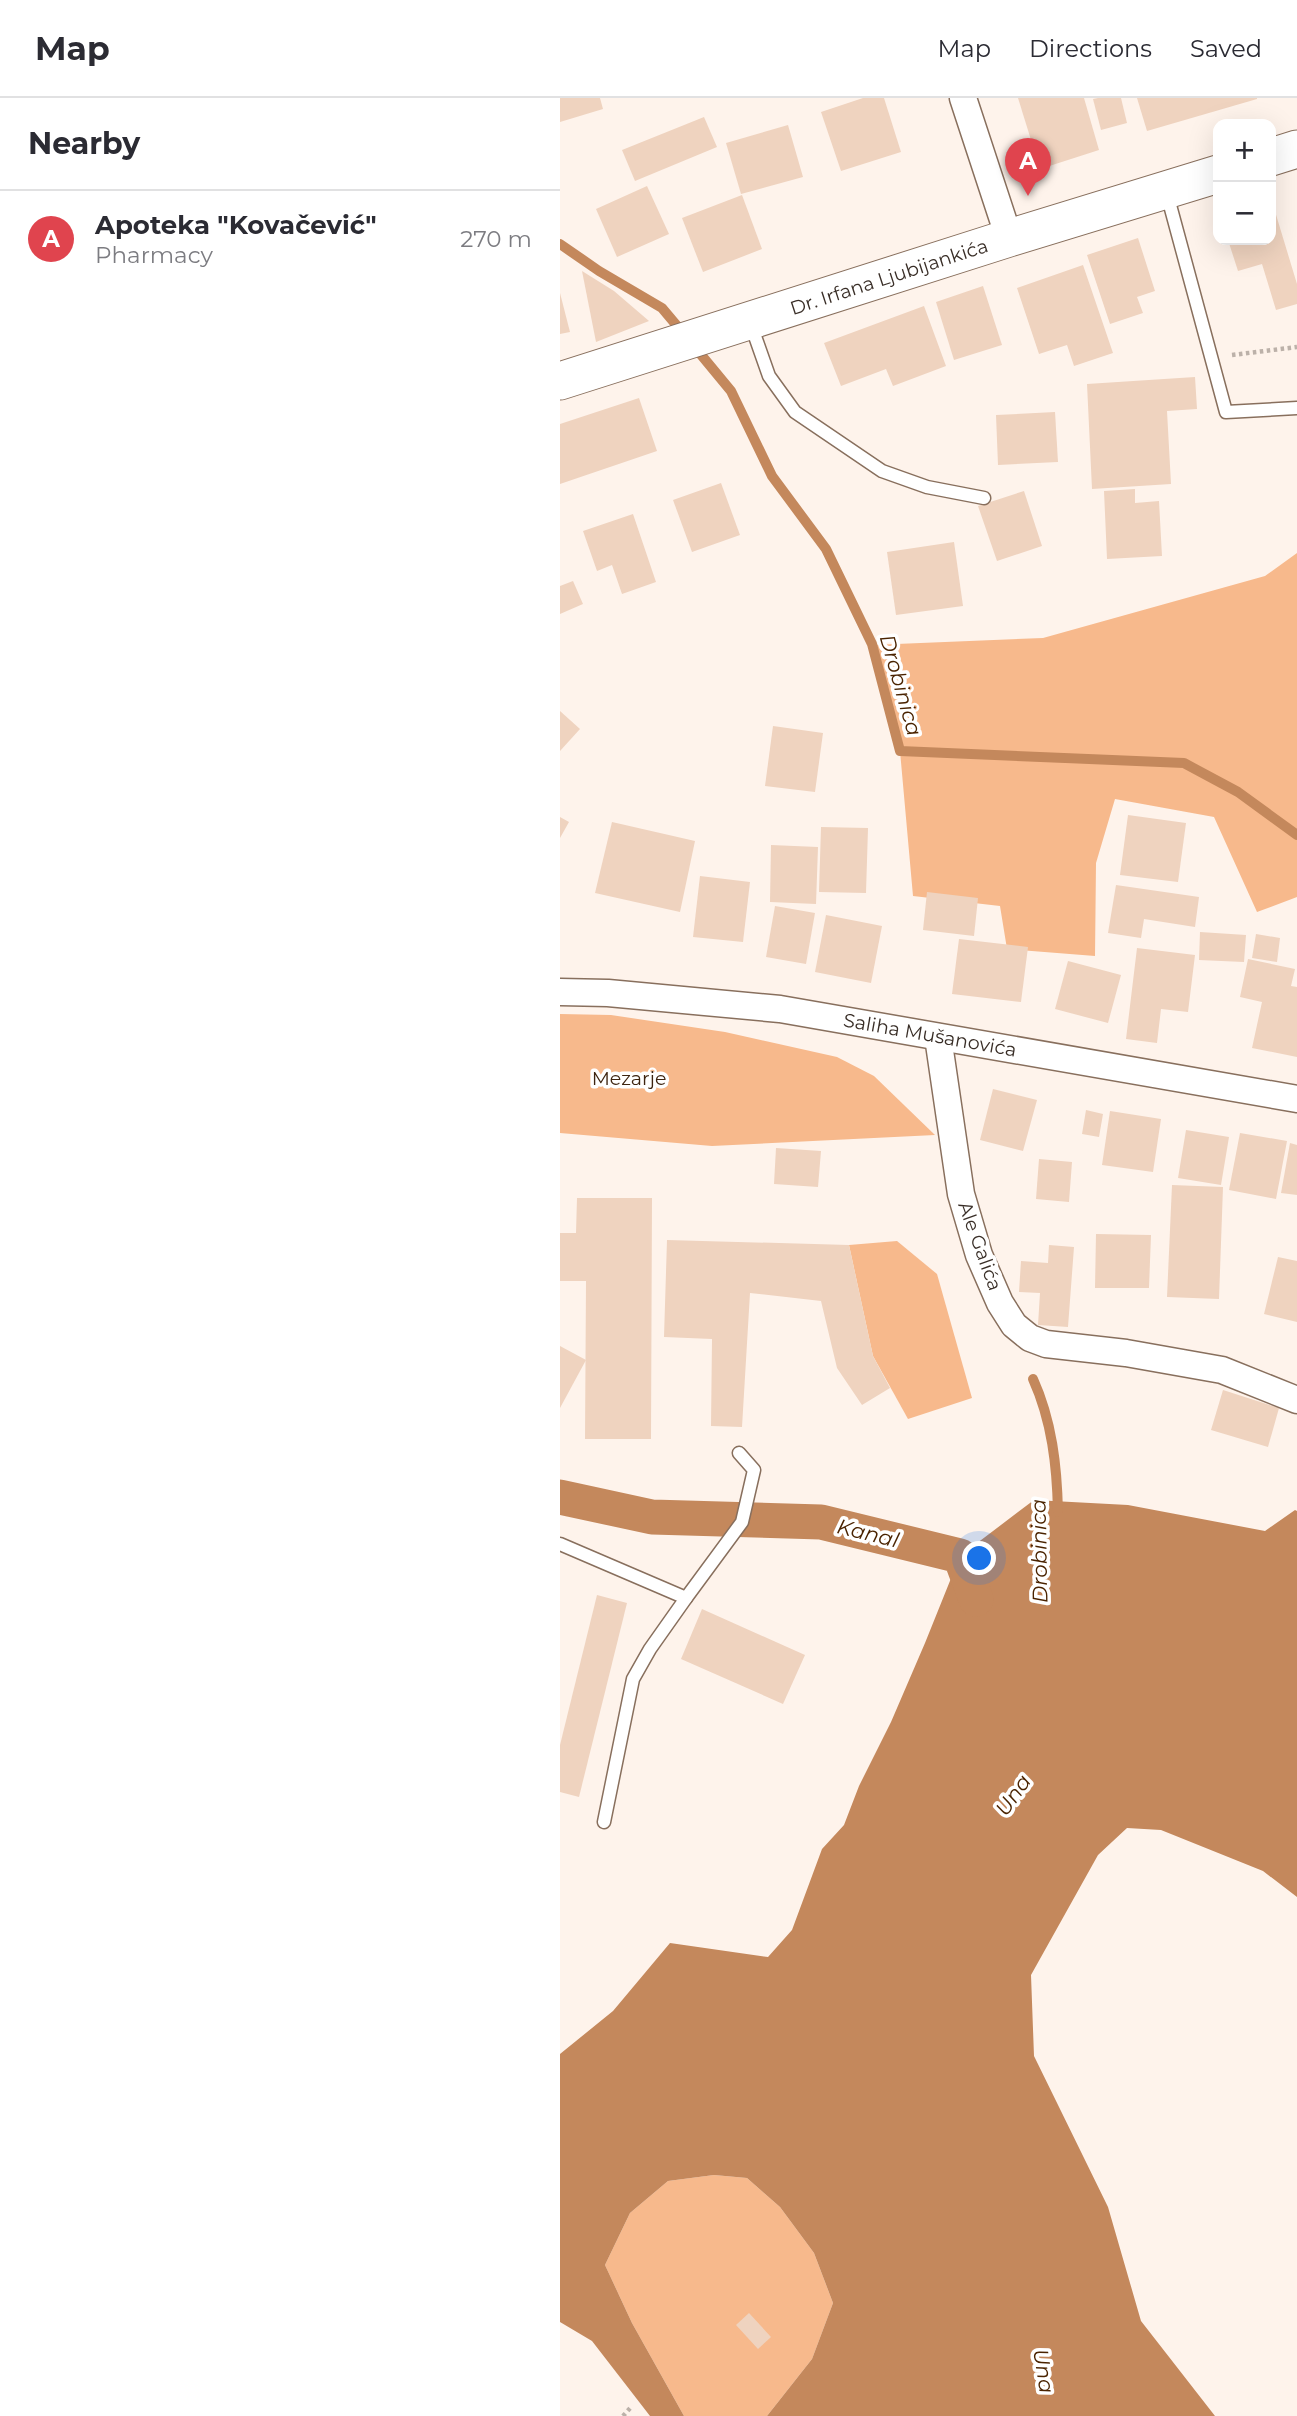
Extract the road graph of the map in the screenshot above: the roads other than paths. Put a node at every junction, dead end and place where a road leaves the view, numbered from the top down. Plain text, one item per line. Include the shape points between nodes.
1 (963, 98) edge
2 (1297, 149) edge
3 (1276, 155) edge
4 (1213, 176) edge
5 (1166, 190) junction
6 (1009, 238) junction
7 (739, 326) junction
8 (560, 381) edge
9 (1297, 408) edge
10 (984, 498) dead end
11 (560, 992) edge
12 (938, 1037) junction
13 (1297, 1099) edge
14 (1297, 1400) edge
15 (739, 1452) dead end
16 (560, 1544) edge
17 (686, 1598) junction
18 (604, 1822) dead end

1 - 6 street
2 - 3 main road
4 - 5 main road, Dr. Irfana Ljubijankića
5 - 6 main road, Dr. Irfana Ljubijankića
5 - 9 lane via 1226,412
6 - 7 main road, Dr. Irfana Ljubijankića
7 - 8 main road, Dr. Irfana Ljubijankića
7 - 10 lane via 795,412 882,471 927,487
11 - 12 street, Saliha Mušanovića via 780,1009
12 - 13 street, Saliha Mušanovića
12 - 14 street, Ale Galića via 961,1194 979,1255 1014,1325 1046,1344 1222,1370
15 - 17 lane via 754,1470 742,1522
16 - 17 lane
17 - 18 lane via 633,1679

